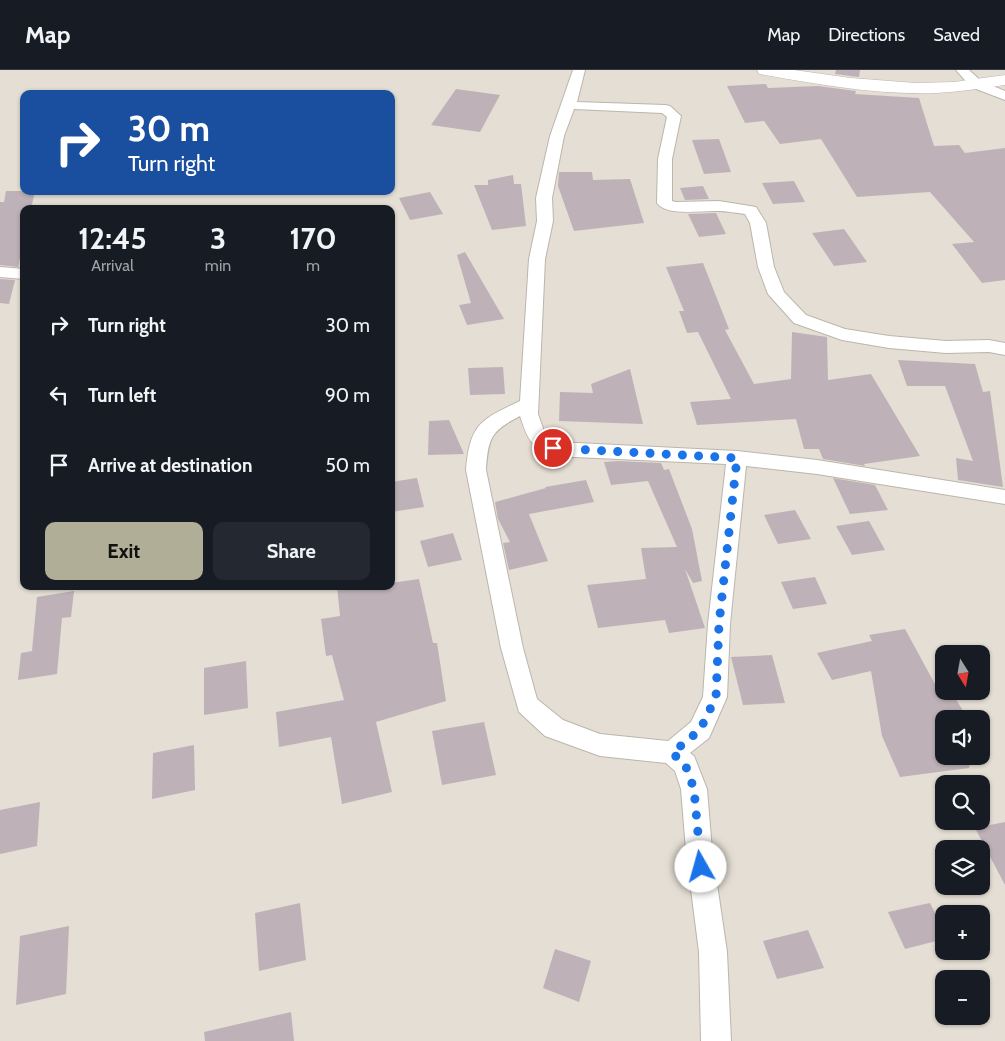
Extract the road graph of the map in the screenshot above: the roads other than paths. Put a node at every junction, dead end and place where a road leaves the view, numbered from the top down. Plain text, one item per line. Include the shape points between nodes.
1 (579, 70) edge
2 (766, 70) edge
3 (962, 70) edge
4 (1005, 80) edge
5 (976, 84) junction
6 (1005, 96) edge
7 (569, 105) junction
8 (0, 272) edge
9 (20, 274) edge
10 (1005, 349) edge
11 (530, 404) junction
12 (737, 458) junction
13 (1005, 498) edge
14 (672, 753) junction
15 (716, 1041) edge

1 - 7 street
2 - 5 main road via 821,80 907,88
3 - 5 street
4 - 5 main road
5 - 6 street
7 - 10 street via 665,109 674,116 662,183 665,204 751,210 758,223 766,267 776,294 800,319 842,334 889,342
7 - 11 street via 557,136 544,198 545,221 537,259
8 - 9 street
11 - 12 street via 529,414 537,438 553,448
11 - 14 street via 486,426 477,445 476,470 512,648 527,705 554,728 600,745
12 - 13 street
12 - 14 street via 719,624 716,697 700,730
14 - 15 street via 685,764 694,789 713,952

